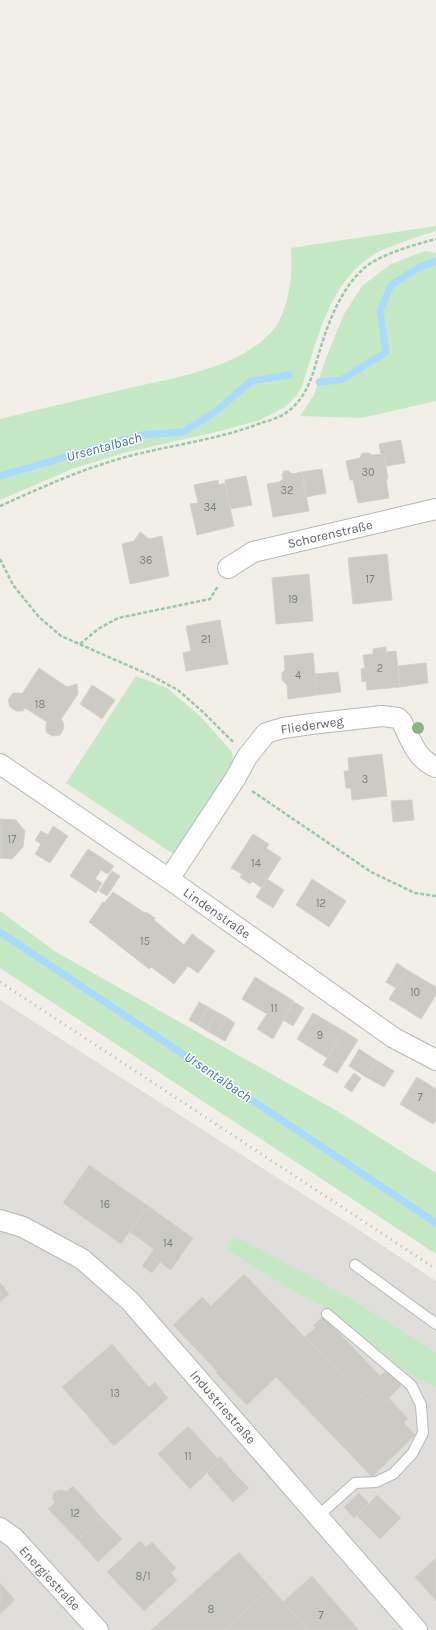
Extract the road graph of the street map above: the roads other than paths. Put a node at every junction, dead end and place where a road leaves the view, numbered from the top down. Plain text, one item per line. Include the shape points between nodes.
1 (436, 509) edge
2 (228, 568) road end
3 (0, 764) edge
4 (436, 767) edge
5 (169, 879) junction
6 (436, 1060) edge
7 (0, 1220) edge
8 (355, 1265) dead end
9 (327, 1314) dead end
10 (436, 1324) edge
11 (318, 1516) junction
12 (0, 1528) edge
13 (98, 1630) edge
14 (417, 1630) edge

1 - 2 street, Schorenstraße via 253,552
3 - 5 street, Lindenstraße
4 - 5 street, Fliederweg via 420,756 398,718 382,716 283,728 266,733 247,756 235,779
5 - 6 street, Lindenstraße via 394,1038
7 - 11 street, Industriestraße via 23,1227 82,1259 130,1301
8 - 10 lane
9 - 11 lane via 411,1385 421,1405 423,1433 412,1454 393,1474 376,1482 355,1483
11 - 14 street, Industriestraße
12 - 13 street, Energiestraße via 14,1538

